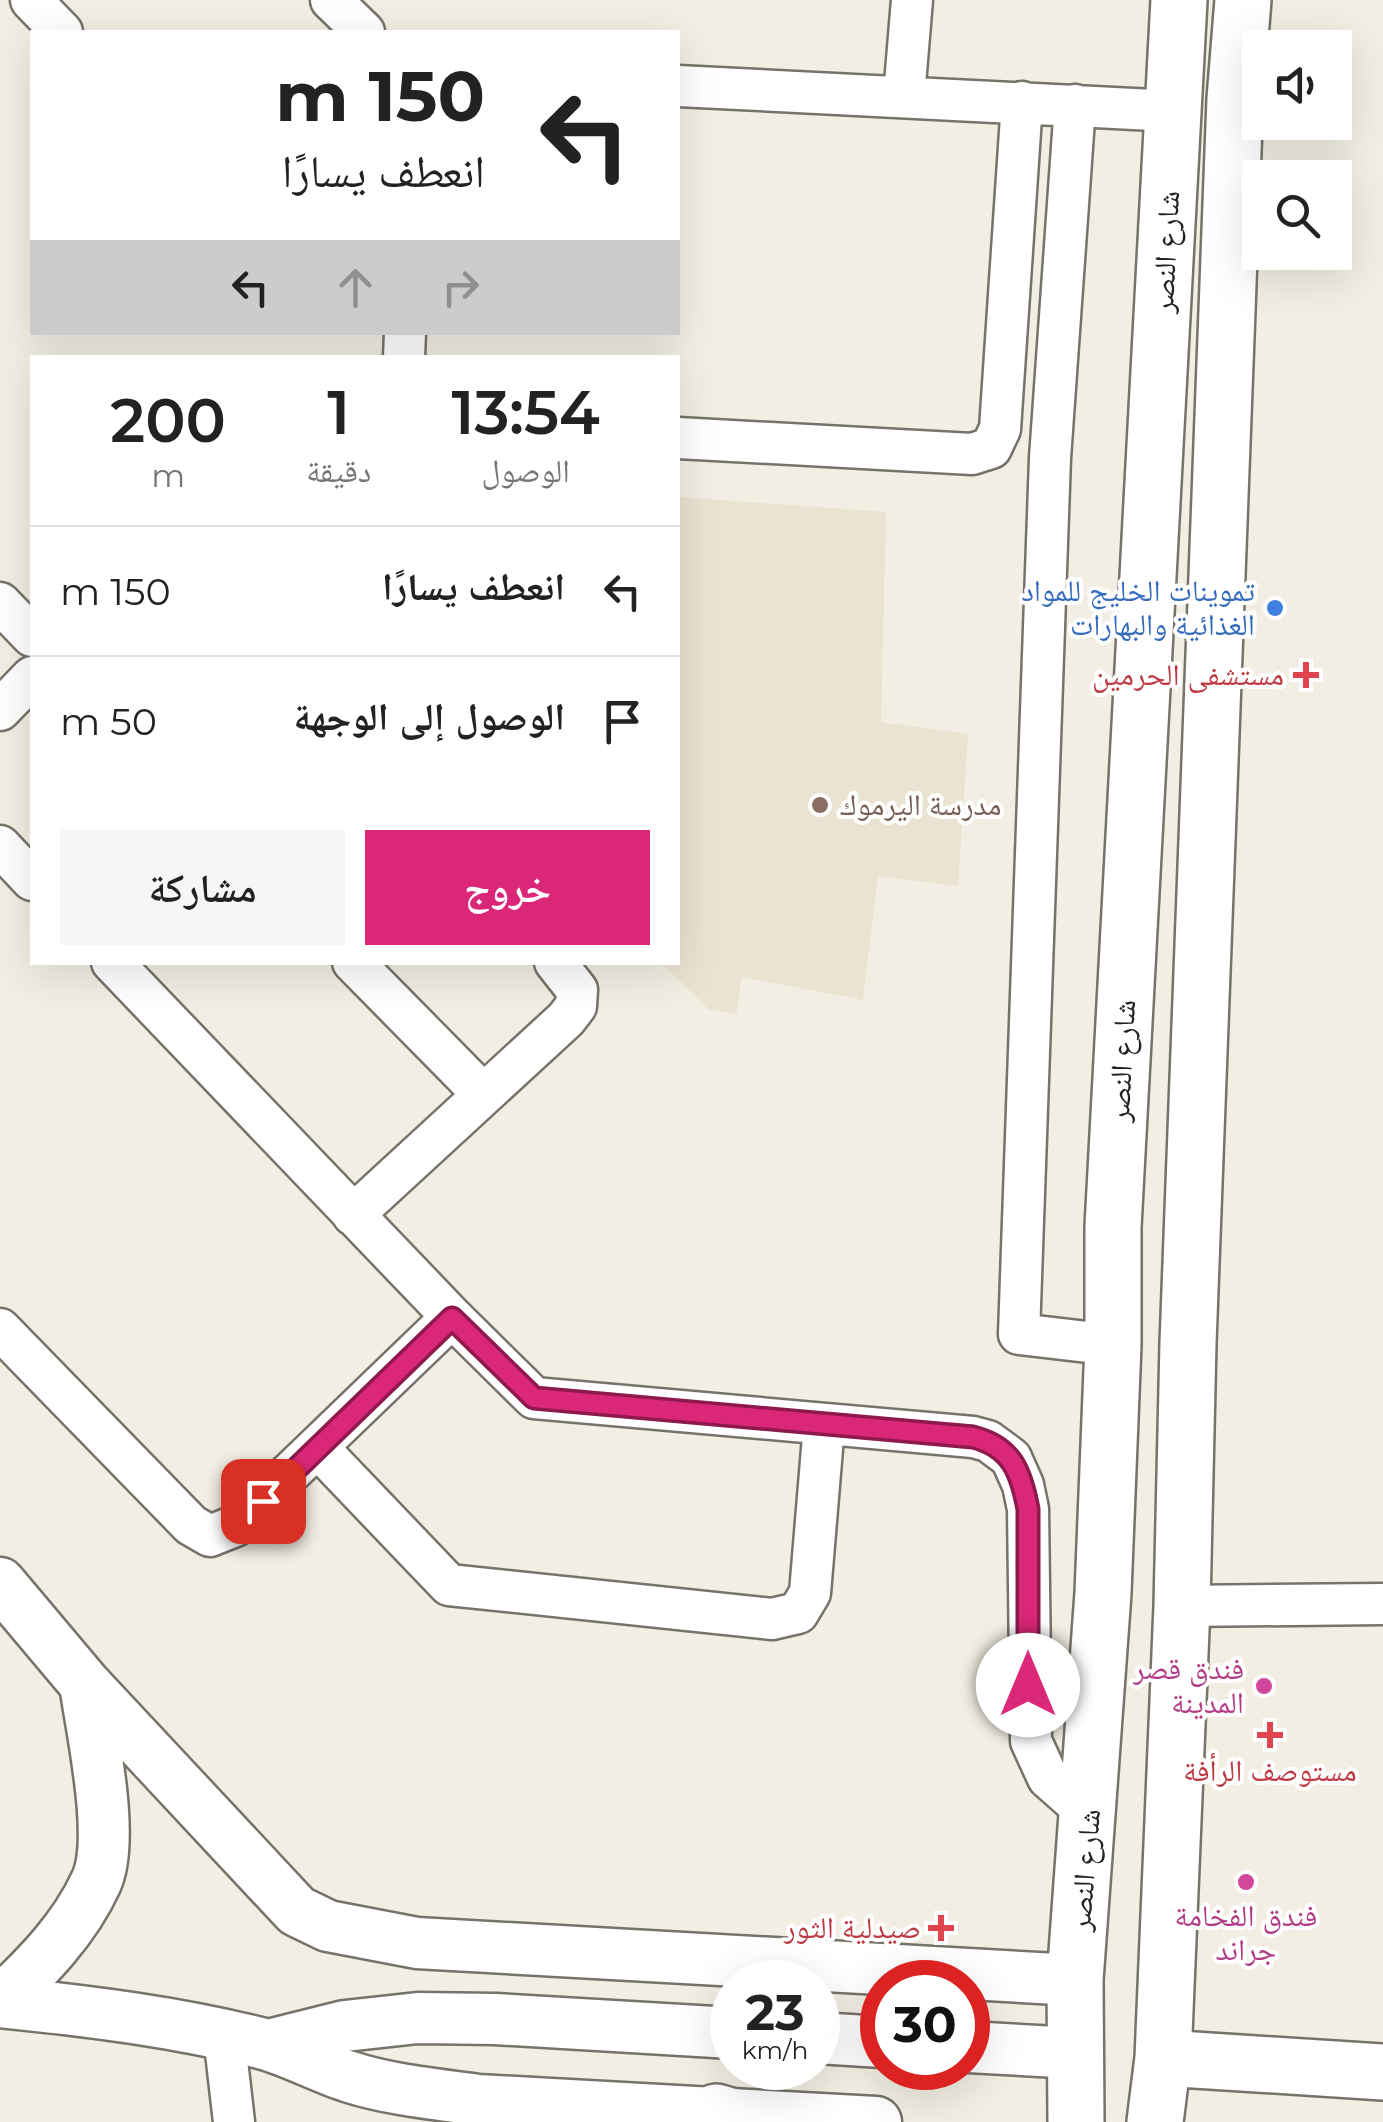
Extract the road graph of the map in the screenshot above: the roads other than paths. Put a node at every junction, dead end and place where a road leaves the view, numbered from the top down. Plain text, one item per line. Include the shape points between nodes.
1 (31, 0) edge
2 (331, 0) edge
3 (912, 0) edge
4 (1179, 0) edge
5 (1243, 0) edge
6 (60, 30) edge
7 (362, 30) edge
8 (680, 86) edge
9 (904, 96) junction
10 (1022, 102) junction
11 (1076, 105) junction
12 (1174, 111) junction
13 (680, 438) edge
14 (0, 603) edge
15 (30, 634) edge
16 (30, 680) edge
17 (0, 710) edge
18 (115, 965) edge
19 (356, 965) edge
20 (557, 965) edge
21 (483, 1094) junction
22 (354, 1215) junction
23 (1193, 1226) junction
24 (1113, 1228) junction
25 (452, 1318) junction
26 (0, 1329) edge
27 (1188, 1343) junction
28 (1113, 1345) junction
29 (824, 1425) junction
30 (318, 1450) junction
31 (0, 1583) edge
32 (1383, 1604) edge
33 (1182, 1606) junction
34 (85, 1684) junction
35 (1090, 1808) junction
36 (1075, 1980) junction
37 (0, 2002) edge
38 (1165, 2002) junction
39 (710, 2032) edge
40 (247, 2040) junction
41 (990, 2048) edge
42 (1076, 2053) junction
43 (1162, 2058) junction
44 (1373, 2072) edge
45 (733, 2117) edge
46 (234, 2122) edge
47 (876, 2122) edge
48 (1076, 2122) edge
49 (1155, 2122) edge

1 - 6 street
2 - 7 street
3 - 9 street
4 - 12 main road, شارع النصر
5 - 23 main road, شارع النصر
8 - 9 street
9 - 10 street
10 - 11 street
10 - 13 street via 1000,429 990,448 972,454
11 - 12 street
11 - 28 street via 1050,458 1019,1334
12 - 24 main road, شارع النصر
14 - 15 street
16 - 17 street
18 - 22 street
19 - 21 street
20 - 21 street via 577,990 576,1006
21 - 22 street
22 - 25 street
23 - 24 main road via 1170,1258 1127,1254
23 - 27 main road, شارع النصر
24 - 28 main road, شارع النصر
25 - 29 street via 534,1398
25 - 30 street
26 - 30 street via 210,1536 235,1526
27 - 28 main road via 1146,1334
27 - 33 main road, شارع النصر
28 - 35 main road, شارع النصر
29 - 30 street via 810,1593 798,1613 772,1619 449,1585
29 - 35 street via 973,1437 1011,1458 1028,1509 1030,1741 1048,1778
31 - 34 street
32 - 33 street
33 - 38 main road, شارع النصر
34 - 36 street via 297,1911 328,1926 417,1943
34 - 37 street via 104,1830 98,1880 48,1956
35 - 36 main road, شارع النصر
36 - 42 main road, شارع النصر
37 - 40 street
38 - 43 main road, شارع النصر
38 - 44 main road via 1210,2027
39 - 40 street via 418,2018
40 - 45 street via 349,2077 430,2094
40 - 46 street
41 - 42 street
42 - 48 main road, شارع النصر
43 - 44 main road
43 - 49 main road, شارع النصر
45 - 47 street

